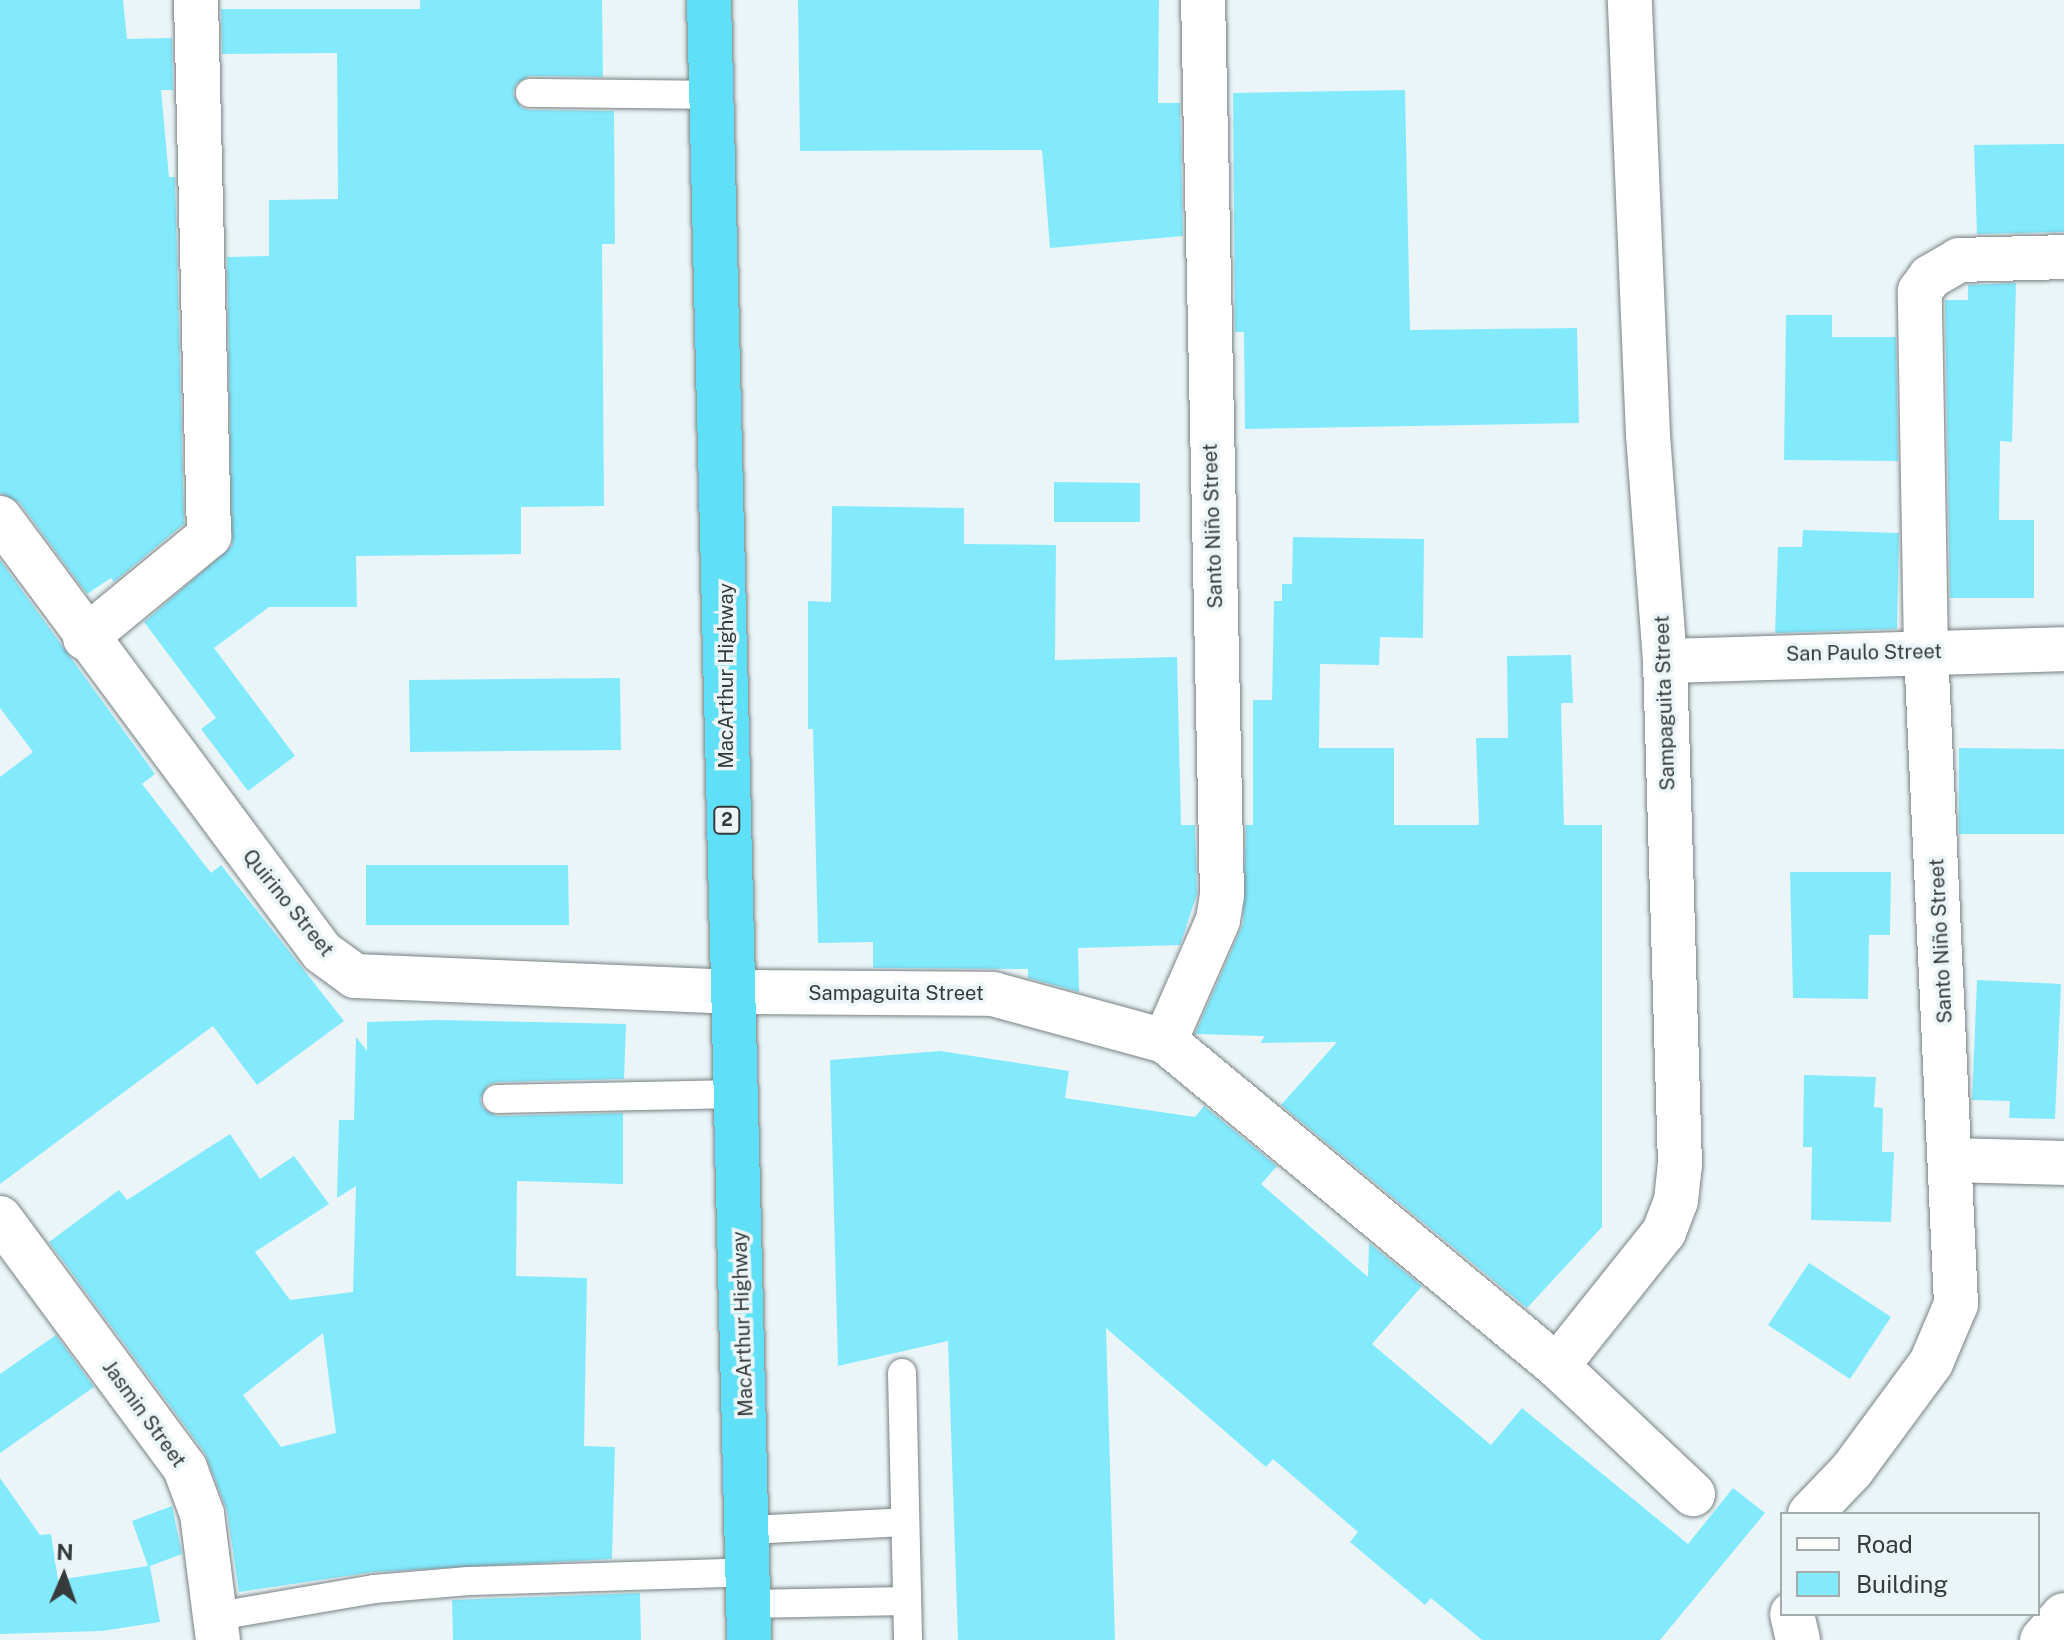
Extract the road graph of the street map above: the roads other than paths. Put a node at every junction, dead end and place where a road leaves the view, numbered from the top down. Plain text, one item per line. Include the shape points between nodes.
1 (196, 0) edge
2 (709, 0) edge
3 (1203, 0) edge
4 (1630, 0) edge
5 (530, 93) dead end
6 (712, 95) junction
7 (2064, 257) edge
8 (0, 518) edge
9 (85, 638) junction
10 (2064, 649) edge
11 (1926, 652) junction
12 (1665, 661) junction
13 (736, 992) junction
14 (1165, 1041) junction
15 (736, 1094) junction
16 (497, 1099) dead end
17 (1952, 1160) junction
18 (2064, 1163) edge
19 (0, 1218) edge
20 (1557, 1366) junction
21 (902, 1373) dead end
22 (1693, 1494) dead end
23 (1812, 1512) edge
24 (905, 1522) junction
25 (750, 1586) edge
26 (907, 1601) junction
27 (2064, 1615) edge
28 (218, 1628) edge
29 (908, 1640) edge
30 (2042, 1640) edge

1 - 9 street via 209,536
2 - 6 highway, MacArthur Highway / 2
3 - 14 street, Santo Niño Street via 1222,896 1218,920
4 - 12 street, Sampaguita Street via 1648,435
5 - 6 lane
6 - 13 highway, MacArthur Highway / 2
7 - 11 street, Santo Niño Street via 1959,260 1925,284 1917,320
8 - 9 street, Quirino Street
9 - 13 street, Quirino Street via 322,952 355,976
10 - 11 street, San Paulo Street
11 - 12 street, San Paulo Street
11 - 17 street, Santo Niño Street
12 - 20 street, Sampaguita Street via 1680,1165 1676,1201 1664,1232
13 - 14 street, Sampaguita Street via 993,994
13 - 15 highway, MacArthur Highway / 2
14 - 20 street, Sampaguita Street
15 - 16 lane
15 - 25 highway, MacArthur Highway / 2
17 - 18 street
17 - 23 street, Santo Niño Street via 1956,1304 1931,1363 1852,1470
19 - 28 street, Jasmin Street via 185,1468 202,1514
20 - 22 street, Sampaguita Street
21 - 24 lane
24 - 25 lane
24 - 26 lane
25 - 26 lane
25 - 28 lane via 469,1581 374,1589
26 - 29 lane
27 - 30 street

